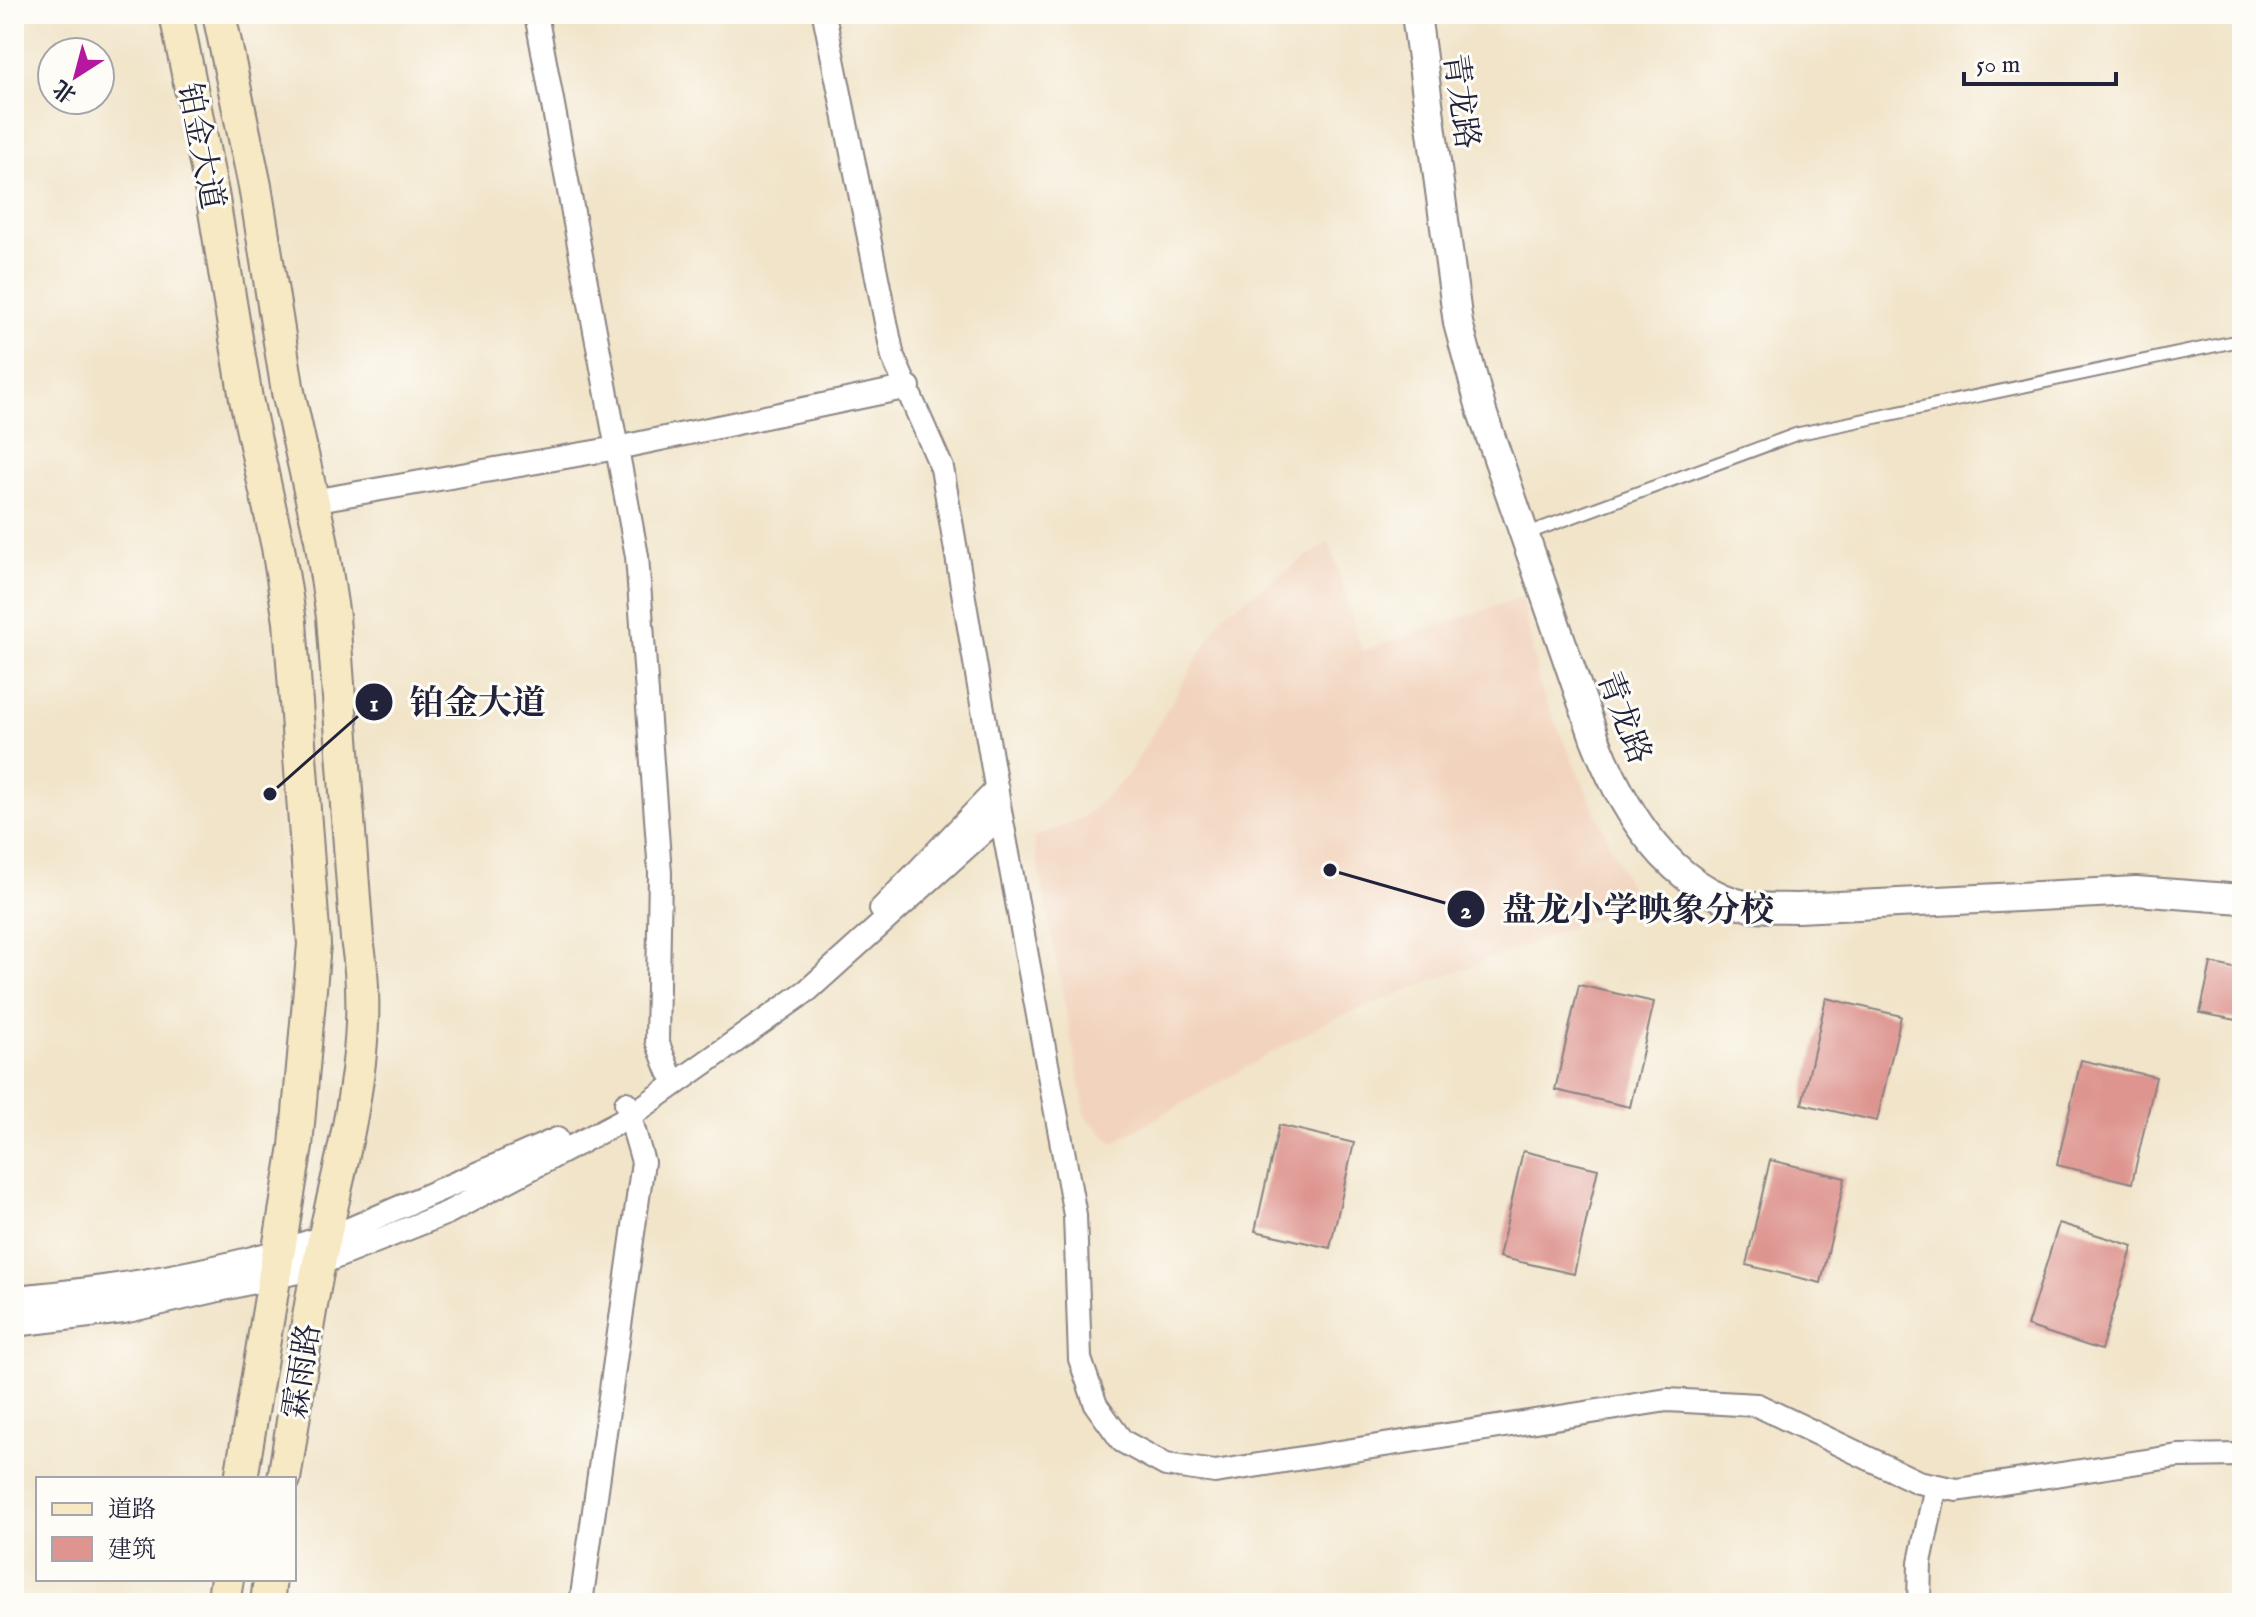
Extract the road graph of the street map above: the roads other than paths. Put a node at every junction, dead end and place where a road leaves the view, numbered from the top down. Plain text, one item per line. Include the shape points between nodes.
1 (176, 14) edge
2 (219, 14) edge
3 (536, 14) edge
4 (824, 14) edge
5 (1416, 14) edge
6 (2242, 340) edge
7 (909, 387) junction
8 (617, 448) junction
9 (312, 501) junction
10 (1524, 535) junction
11 (997, 789) junction
12 (1001, 816) junction
13 (2242, 899) edge
14 (669, 1072) junction
15 (628, 1108) junction
16 (321, 1252) junction
17 (275, 1266) junction
18 (14, 1300) edge
19 (14, 1322) edge
20 (2242, 1455) edge
21 (241, 1477) edge
22 (284, 1477) edge
23 (1936, 1486) junction
24 (227, 1581) edge
25 (270, 1581) edge
26 (223, 1603) edge
27 (267, 1603) edge
28 (581, 1603) edge
29 (1919, 1603) edge

1 - 17 main road, 铂金大道 via 278,547 300,733 314,944 296,1146
2 - 9 main road, 铂金大道
3 - 8 street
4 - 7 street via 893,357
5 - 10 street, 青龙路 via 1458,323
6 - 10 lane via 1797,434
7 - 8 street
7 - 11 street via 942,468
8 - 9 street
8 - 14 street via 637,556 660,873 657,1041
9 - 16 main road, 铂金大道 via 333,617 363,976 357,1083
10 - 13 street, 青龙路 via 1613,785 1635,823 1704,888 1748,906 1798,908 2136,891
11 - 12 street
11 - 14 street via 882,909 798,981
12 - 15 street via 808,990
12 - 23 street via 1075,1215 1080,1359 1096,1405 1122,1441 1166,1465 1215,1472 1667,1400 1727,1403 1757,1405
14 - 15 street
15 - 16 street via 447,1213
15 - 28 street via 643,1162
16 - 17 street
16 - 22 main road, 霖雨路
17 - 18 street
17 - 19 street via 123,1309
17 - 21 main road, 霖雨路
20 - 23 street via 2178,1456 1957,1490
23 - 29 street via 1920,1562
24 - 26 main road
25 - 27 main road

